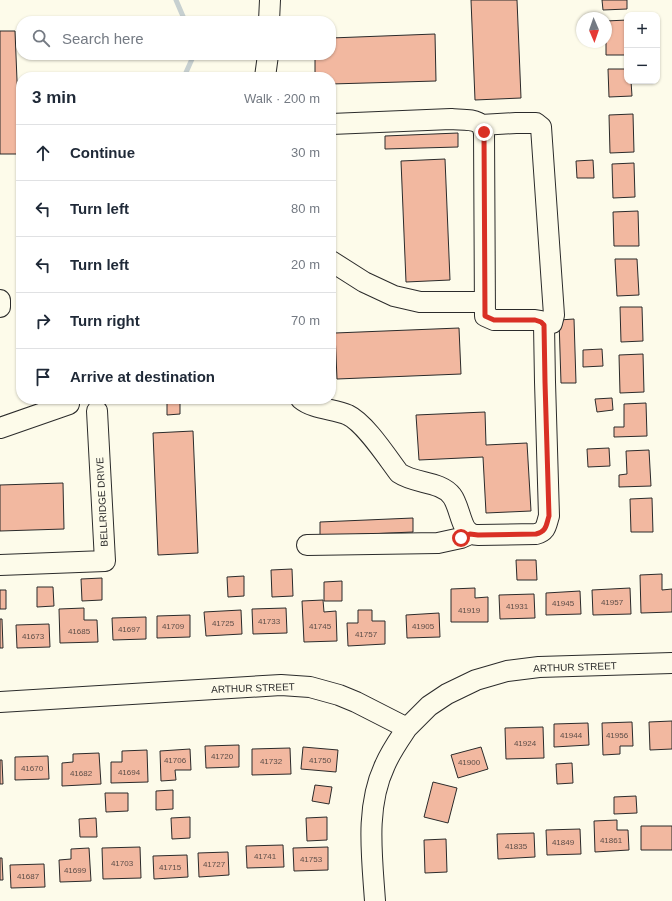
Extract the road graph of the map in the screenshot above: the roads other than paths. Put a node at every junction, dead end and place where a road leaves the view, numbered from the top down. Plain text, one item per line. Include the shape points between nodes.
1 (270, 0) edge
2 (269, 16) edge
3 (267, 60) edge
4 (266, 72) edge
5 (336, 124) edge
6 (481, 125) junction
7 (336, 264) edge
8 (0, 300) edge
9 (484, 302) junction
10 (0, 307) edge
11 (544, 325) junction
12 (64, 404) edge
13 (71, 404) edge
14 (310, 404) edge
15 (100, 405) edge
16 (0, 428) edge
17 (470, 534) junction
18 (307, 545) dead end
19 (0, 565) edge
20 (672, 663) edge
21 (0, 702) edge
22 (407, 728) junction
23 (375, 901) edge

1 - 2 street
3 - 4 street
5 - 6 street via 466,120
6 - 9 street via 484,132
6 - 11 street via 536,123 541,127 554,316 552,323
7 - 9 street via 364,282 394,296 420,302
8 - 10 street
9 - 11 street via 485,316 494,320 535,320
11 - 17 street via 549,516 546,528 536,534
12 - 16 street
13 - 15 street via 77,412 87,414
14 - 17 street via 350,416 358,422 399,473 406,478 444,488 453,497
15 - 19 street, BELLRIDGE DRIVE via 105,561
17 - 18 street via 438,543
20 - 22 street, ARTHUR STREET via 539,667 507,671 476,680 447,694 429,706
21 - 22 street, ARTHUR STREET via 281,685 310,687 339,695
22 - 23 street via 384,766 373,805 371,833

